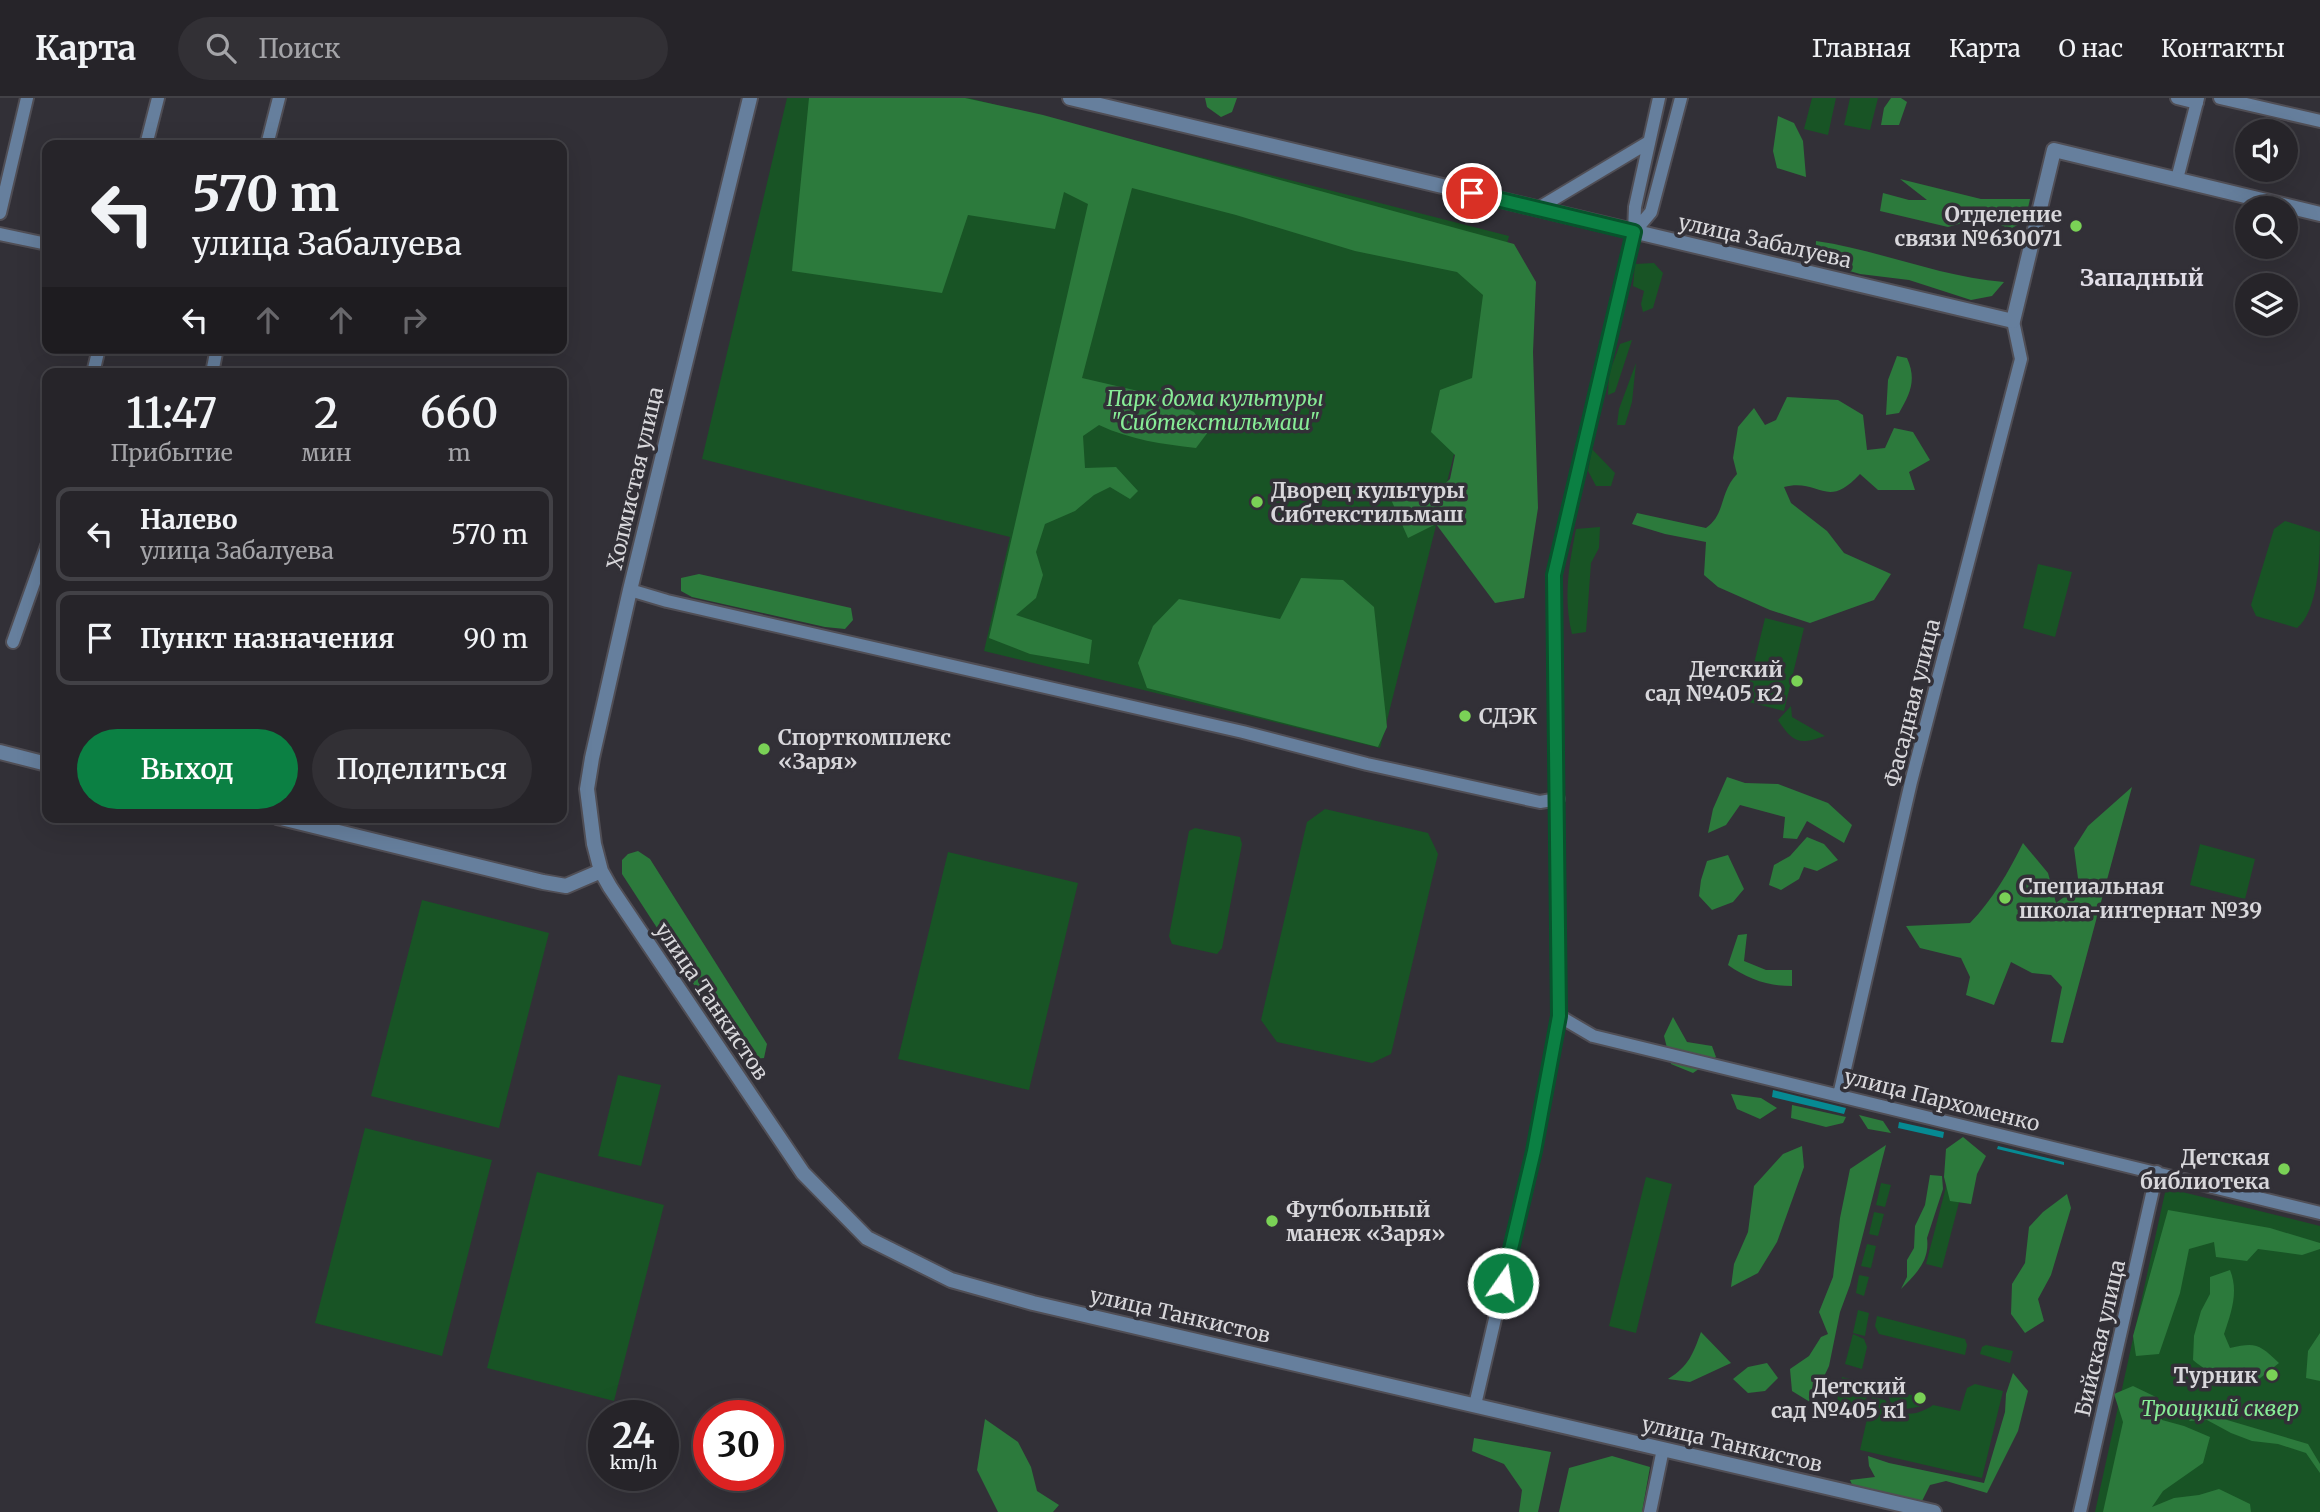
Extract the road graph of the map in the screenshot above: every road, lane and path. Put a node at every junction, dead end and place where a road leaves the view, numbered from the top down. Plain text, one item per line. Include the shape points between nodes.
1 (27, 98) edge
2 (158, 98) edge
3 (279, 98) edge
4 (750, 98) edge
5 (1070, 98) edge
6 (1659, 98) edge
7 (1681, 98) edge
8 (2177, 98) edge
9 (2220, 98) edge
10 (2197, 101) edge
11 (2320, 121) edge
12 (147, 140) edge
13 (268, 140) edge
14 (1648, 142) junction
15 (2176, 179) junction
16 (1537, 209) junction
17 (0, 213) edge
18 (2320, 214) edge
19 (1634, 232) junction
20 (0, 233) edge
21 (42, 243) edge
22 (2013, 321) junction
23 (42, 560) edge
24 (630, 590) junction
25 (13, 642) dead end
26 (0, 752) edge
27 (42, 763) edge
28 (1558, 799) junction
29 (301, 823) edge
30 (601, 871) junction
31 (1559, 1016) junction
32 (1839, 1095) junction
33 (2157, 1172) junction
34 (2320, 1213) edge
35 (1475, 1405) junction
36 (1663, 1449) junction
37 (1650, 1512) edge
38 (1934, 1512) edge
39 (2080, 1512) edge

1 - 17 street
2 - 12 street
3 - 13 street
4 - 24 street, Холмистая улица
5 - 16 street, улица Забалуева
6 - 14 street
7 - 19 street via 1651,212
8 - 10 street
9 - 11 street
10 - 15 street
14 - 16 street
14 - 19 street
15 - 18 street
15 - 22 street via 2054,150
16 - 19 street, улица Забалуева
19 - 22 street, улица Забалуева
19 - 28 street via 1554,575
20 - 21 street
22 - 32 street, Фасадная улица via 2021,359 1911,782
23 - 25 street
24 - 28 street via 1367,764 1540,802
24 - 30 street, Холмистая улица via 587,789
26 - 27 street
28 - 31 street
29 - 30 street via 566,886
30 - 35 street, улица Танкистов via 803,1173 867,1238 951,1280 1033,1303
31 - 32 street, улица Пархоменко via 1593,1036
31 - 35 street via 1534,1151
32 - 33 street, улица Пархоменко
33 - 34 street, улица Пархоменко
33 - 39 street, Бийская улица
35 - 36 street, улица Танкистов
36 - 37 street
36 - 38 street, улица Танкистов

